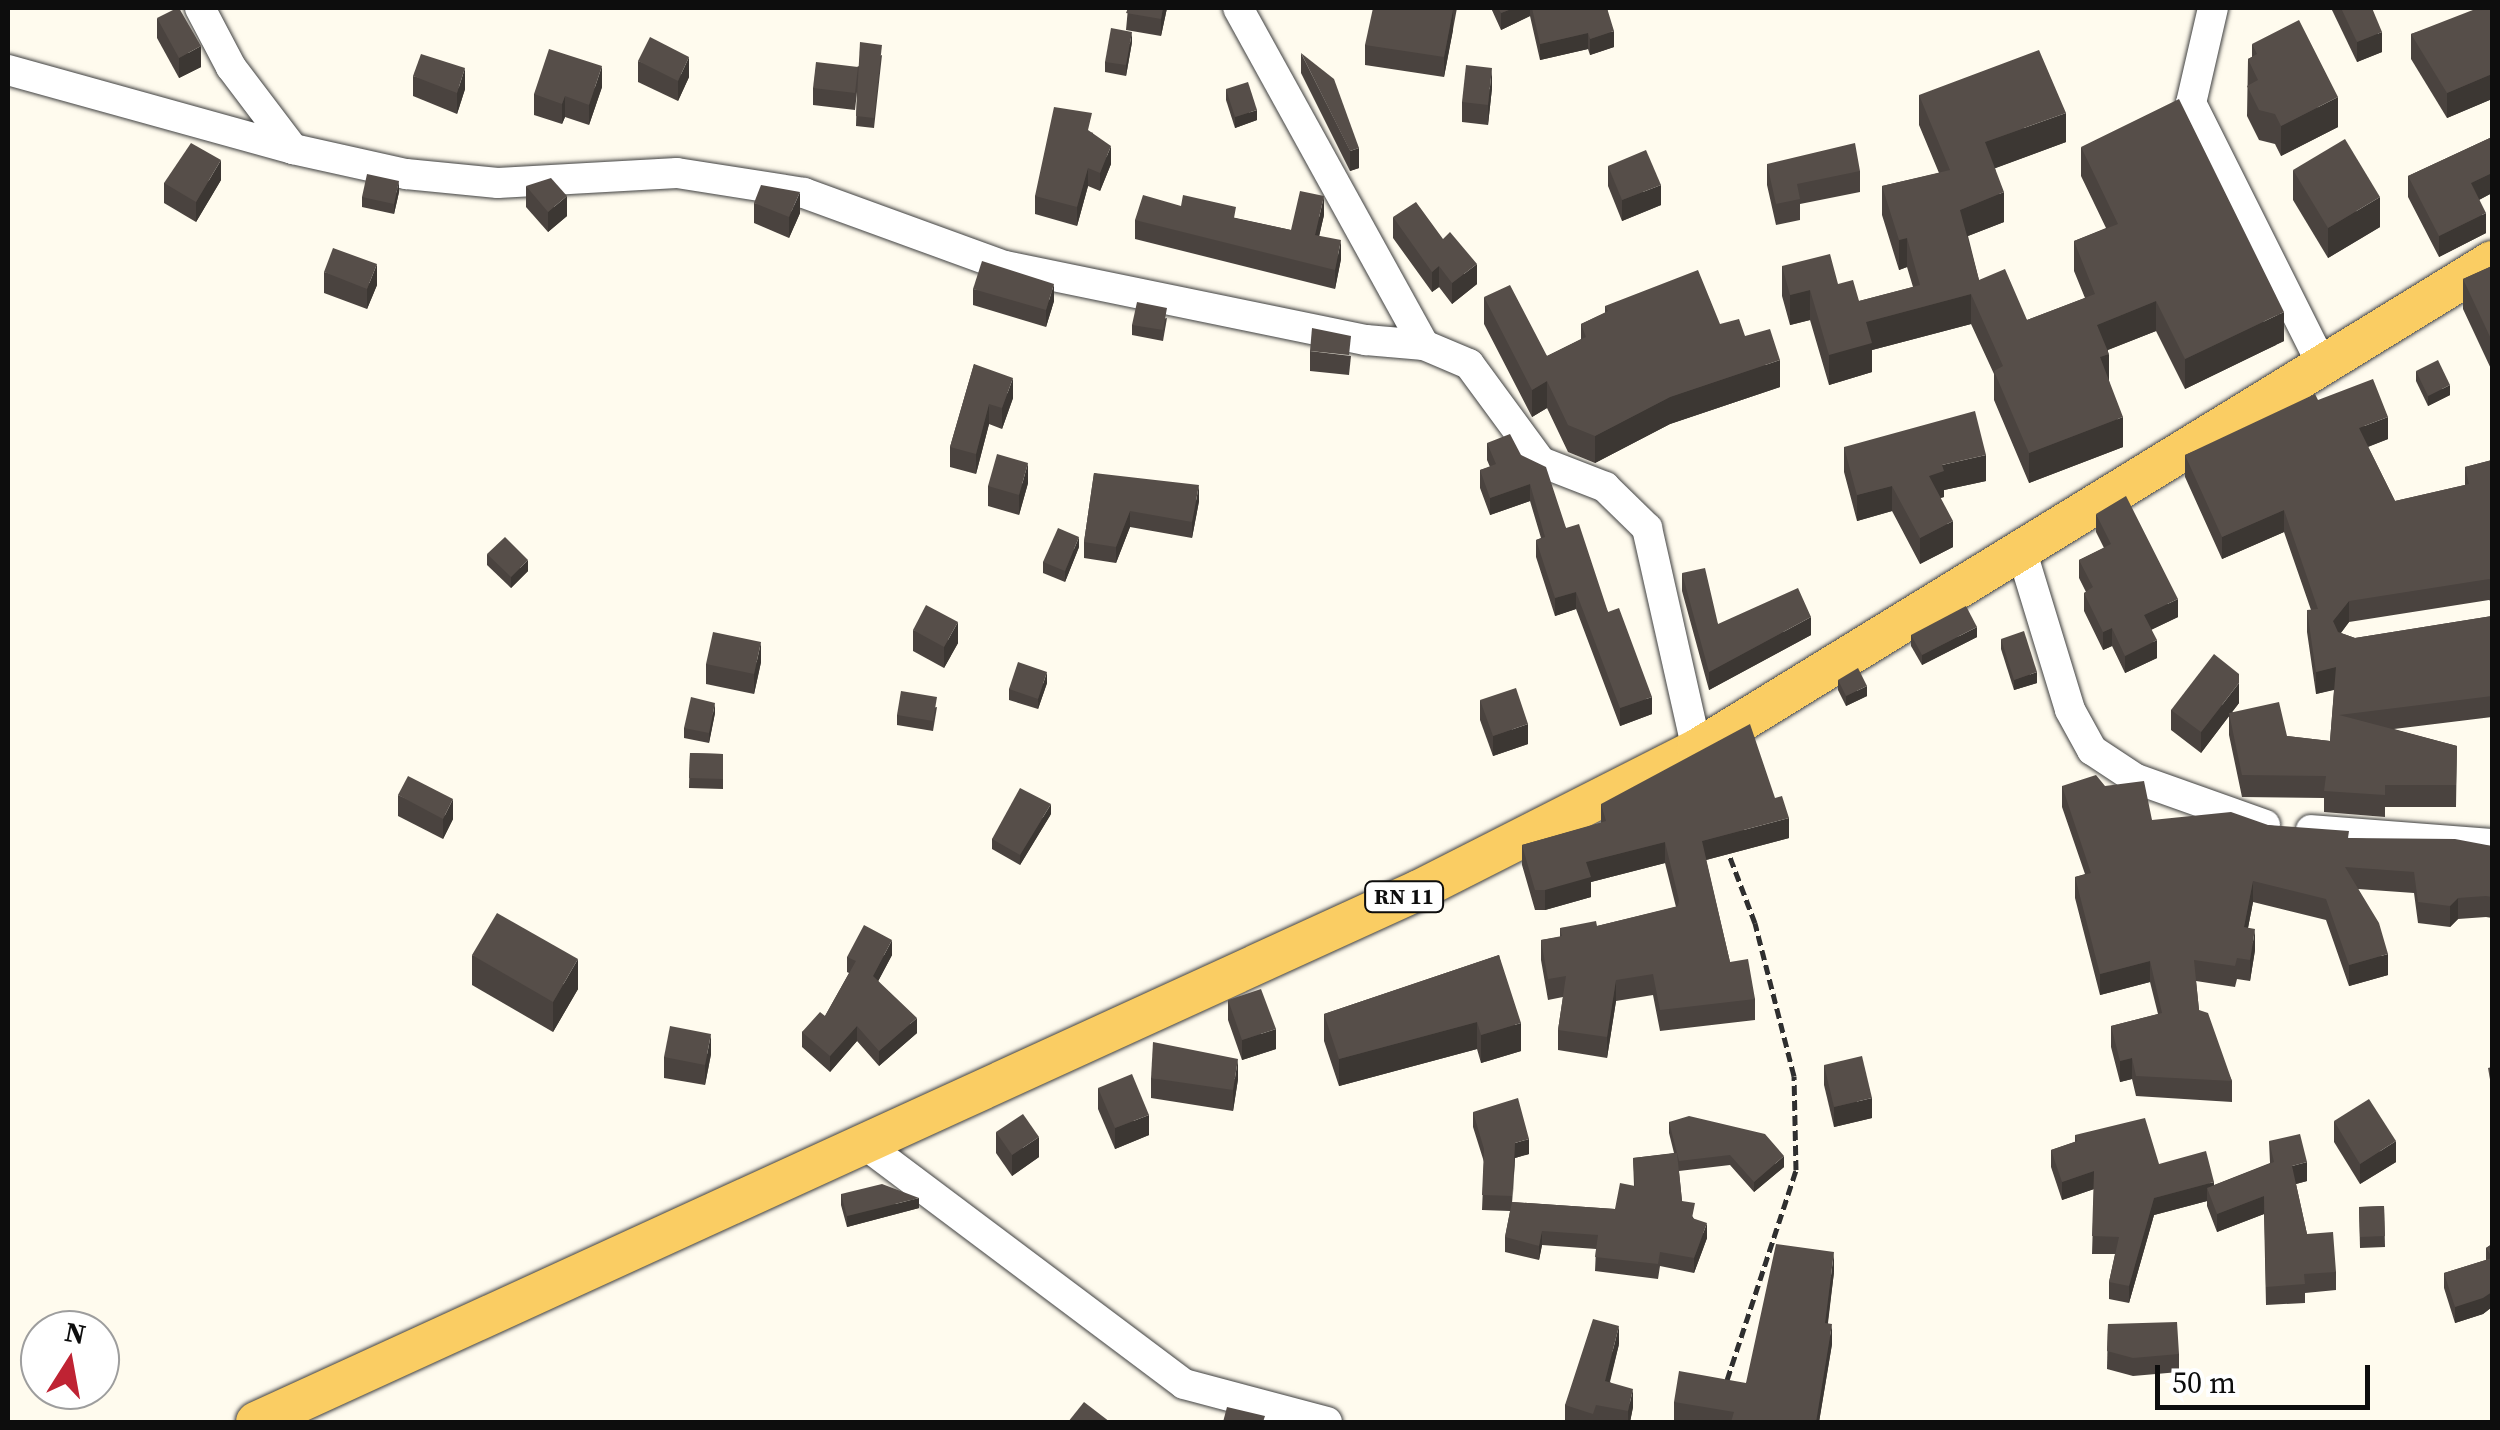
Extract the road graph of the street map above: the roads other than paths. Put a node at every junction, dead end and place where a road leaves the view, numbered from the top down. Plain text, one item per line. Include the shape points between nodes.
1 (200, 8) edge
2 (1238, 8) edge
3 (2213, 8) edge
4 (8, 70) edge
5 (293, 150) junction
6 (2492, 260) edge
7 (1424, 344) junction
8 (2324, 369) junction
9 (2020, 546) junction
10 (1697, 748) junction
11 (2492, 844) edge
12 (867, 1146) junction
13 (256, 1422) edge
14 (1327, 1422) edge

1 - 5 street via 231,67
2 - 7 street
3 - 8 street via 2191,103
4 - 5 street
5 - 7 street via 406,174 498,183 676,173 804,193 1005,266 1366,340
6 - 8 main road, RN 11
7 - 10 street via 1469,364 1541,462 1605,487 1647,528
8 - 9 main road, RN 11
9 - 10 main road, RN 11
9 - 11 street via 2070,710 2092,750 2136,779 2270,826
10 - 12 main road, RN 11 via 1419,890
12 - 13 main road, RN 11
12 - 14 street via 1184,1384

